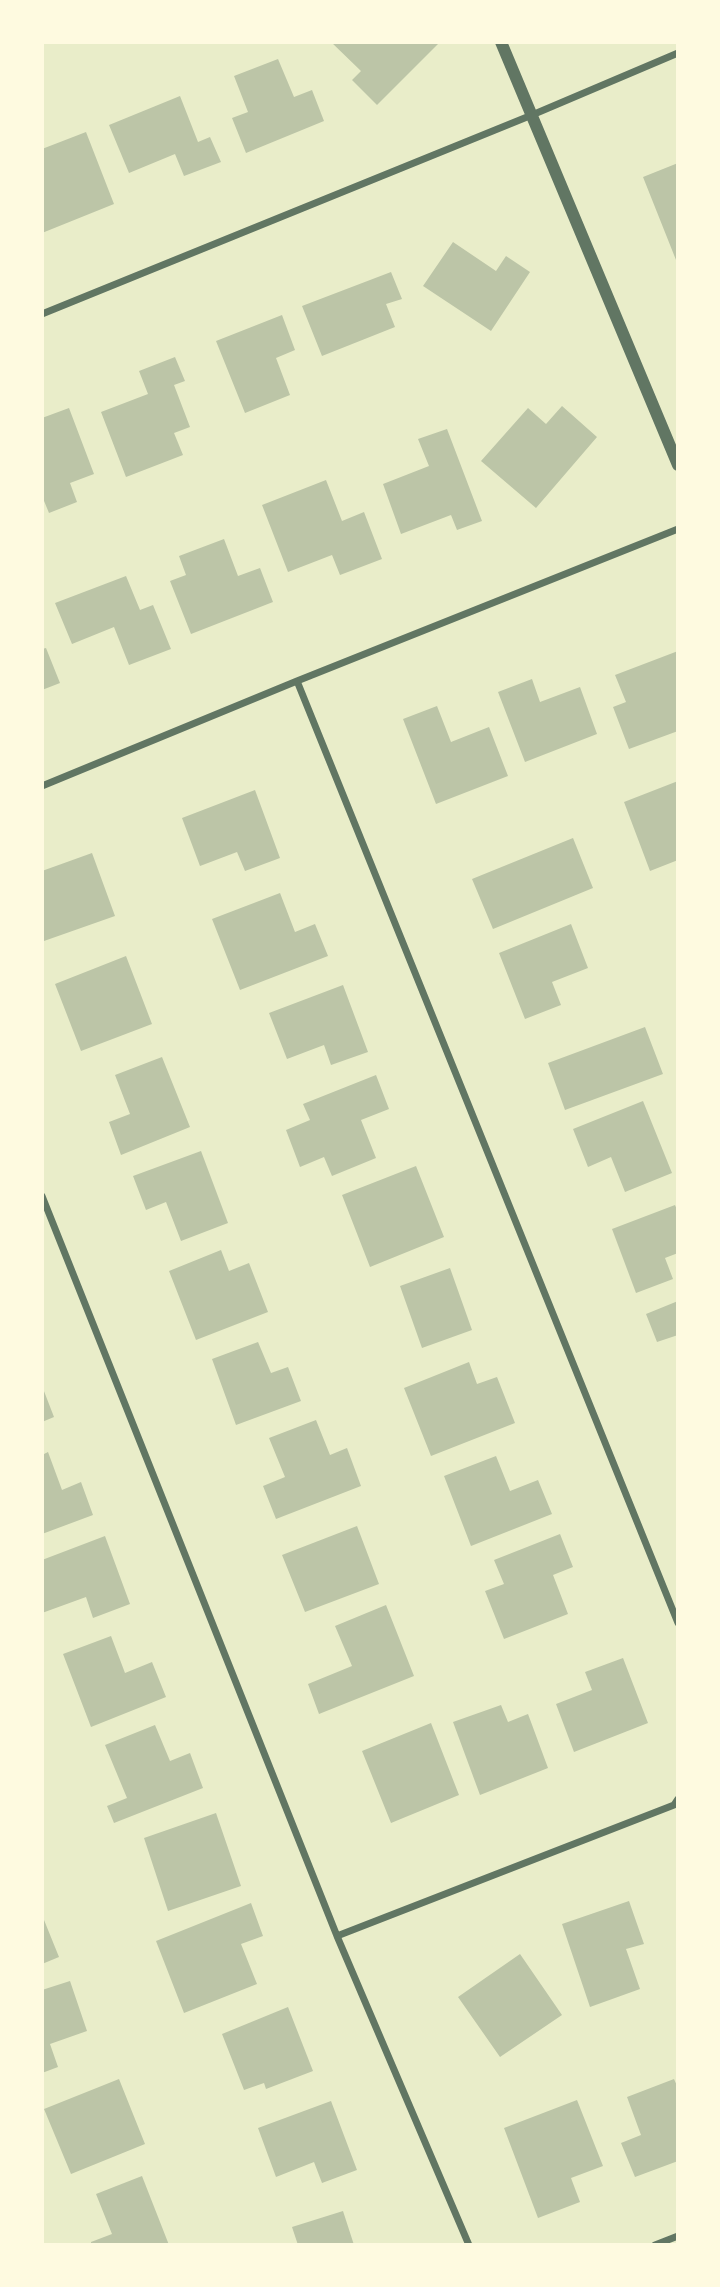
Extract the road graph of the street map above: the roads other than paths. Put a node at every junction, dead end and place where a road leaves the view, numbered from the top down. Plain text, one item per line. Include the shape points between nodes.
1 (501, 42) edge
2 (678, 53) edge
3 (532, 115) junction
4 (42, 314) edge
5 (678, 465) edge
6 (678, 530) edge
7 (297, 681) junction
8 (42, 786) edge
9 (42, 1196) edge
10 (678, 1623) edge
11 (678, 1799) edge
12 (337, 1936) junction
13 (678, 2236) edge
14 (469, 2245) edge
15 (656, 2245) edge

1 - 3 street
2 - 3 street
3 - 4 street
3 - 5 street
6 - 7 street
7 - 8 street
7 - 10 street
9 - 12 street
11 - 12 street via 674,1805
12 - 14 street
13 - 15 street

